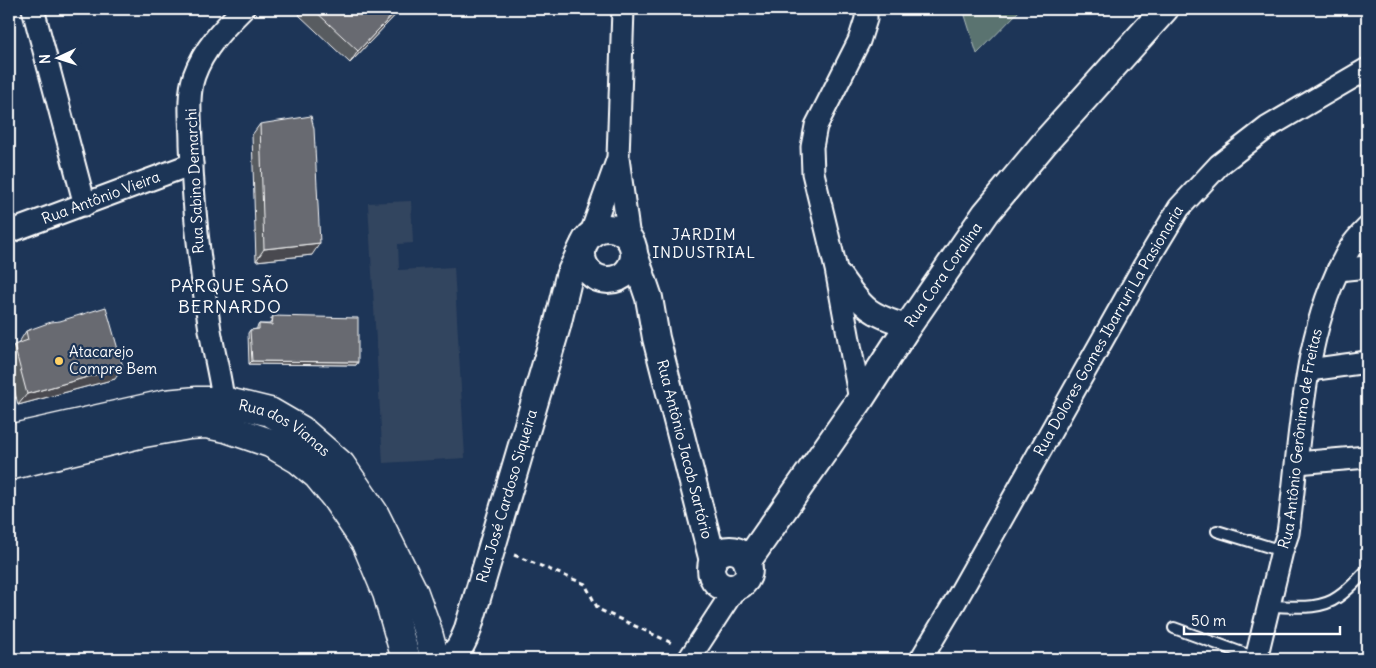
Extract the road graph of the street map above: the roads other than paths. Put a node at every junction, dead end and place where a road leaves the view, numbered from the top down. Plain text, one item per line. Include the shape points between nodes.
1 (33, 9) edge
2 (243, 9) edge
3 (623, 9) edge
4 (866, 9) edge
5 (1165, 9) edge
6 (1367, 69) edge
7 (618, 158) junction
8 (192, 164) junction
9 (85, 205) junction
10 (1367, 228) edge
11 (9, 232) edge
12 (587, 240) junction
13 (632, 246) junction
14 (1367, 267) edge
15 (836, 269) junction
16 (1338, 270) junction
17 (603, 279) junction
18 (557, 326) junction
19 (908, 326) junction
20 (656, 338) junction
21 (1367, 362) edge
22 (1309, 370) junction
23 (860, 400) junction
24 (224, 401) junction
25 (226, 428) junction
26 (9, 439) edge
27 (1367, 458) edge
28 (1297, 463) junction
29 (9, 466) edge
30 (1217, 531) dead end
31 (1282, 551) junction
32 (713, 561) junction
33 (747, 562) junction
34 (1367, 570) edge
35 (736, 587) junction
36 (1269, 606) junction
37 (1174, 628) dead end
38 (691, 656) edge
39 (406, 659) edge
40 (435, 659) edge
41 (446, 659) edge
42 (921, 659) edge
43 (1256, 659) edge

1 - 9 street
2 - 8 street, Rua Sabino Demarchi via 203,54 193,78 190,101
3 - 7 street, Rua José Cardoso Siqueira
4 - 15 street via 859,41 816,126 812,147 813,173
5 - 19 street, Rua Cora Coralina via 986,213
6 - 42 street, Rua Dolores Gomes Ibarruri La Pasionaria via 1268,127 1219,165 1179,208
7 - 12 street, Rua José Cardoso Siqueira
7 - 13 street, Rua José Cardoso Siqueira
8 - 9 street, Rua Antônio Vieira
8 - 24 street, Rua Sabino Demarchi via 200,266
9 - 11 street, Rua Antônio Vieira
10 - 16 street, Rua Antônio Gerônimo de Freitas via 1350,246
12 - 13 street via 599,229 616,228 624,232
12 - 17 street via 582,256 584,264 588,272
12 - 18 street, Rua José Cardoso Siqueira via 569,276
13 - 17 street via 633,262 625,274
13 - 20 street, Rua Antônio Jacob Sartório via 649,298
14 - 16 street
15 - 19 street via 857,300 868,310
15 - 23 street
16 - 22 street, Rua Antônio Gerônimo de Freitas via 1320,316
17 - 18 street, Rua José Cardoso Siqueira
17 - 20 street, Rua Antônio Jacob Sartório via 627,294
18 - 41 street, Rua José Cardoso Siqueira via 461,646
19 - 23 street, Rua Cora Coralina
20 - 32 street, Rua Antônio Jacob Sartório
21 - 22 street
22 - 28 street, Rua Antônio Gerônimo de Freitas
23 - 33 street, Rua Cora Coralina
24 - 25 street, Rua Sabino Demarchi
24 - 26 main road, Rua dos Vianas via 165,404
24 - 40 main road, Rua dos Vianas via 270,412 301,430 341,465 374,513 414,593
25 - 29 main road, Rua dos Vianas via 206,424 171,428
25 - 39 main road, Rua dos Vianas via 270,443 299,460 335,497 366,543 387,593
27 - 28 street
28 - 31 street, Rua Antônio Gerônimo de Freitas via 1288,533
30 - 31 lane
31 - 36 street, Rua Antônio Gerônimo de Freitas
32 - 33 street via 727,550 739,552
32 - 35 street via 714,580 726,588
33 - 35 street via 748,574
34 - 36 lane via 1338,597 1324,604
35 - 38 street
36 - 43 street, Rua Antônio Gerônimo de Freitas
37 - 43 lane

